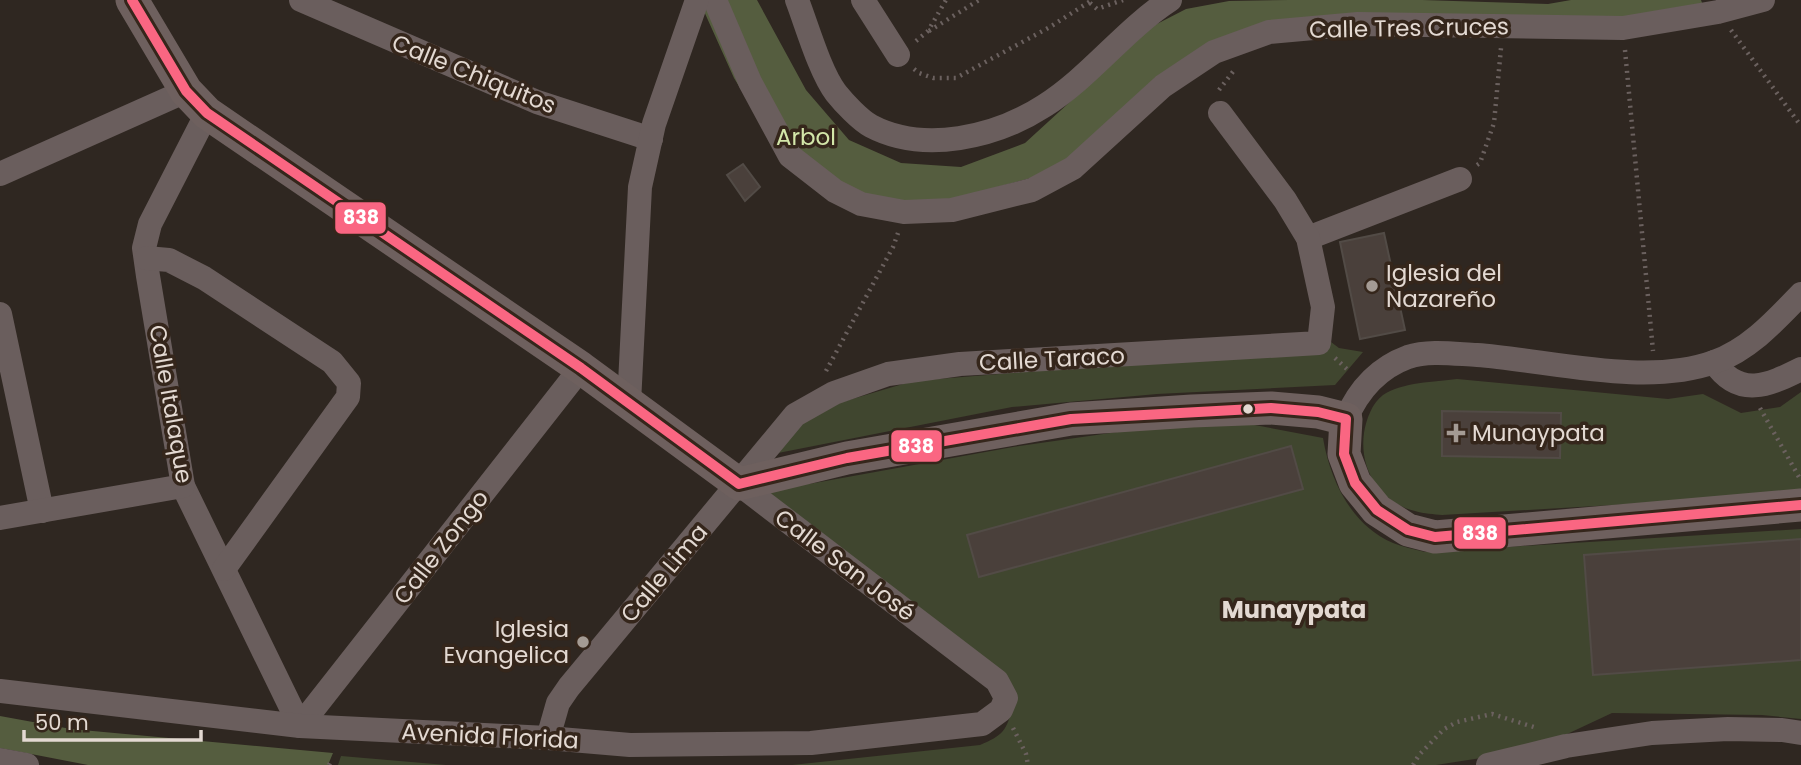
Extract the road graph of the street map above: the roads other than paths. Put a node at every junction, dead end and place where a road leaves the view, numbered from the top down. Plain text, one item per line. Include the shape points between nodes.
1 (301, 0) edge
2 (697, 0) edge
3 (715, 0) edge
4 (797, 0) edge
5 (863, 0) edge
6 (1170, 0) edge
7 (1763, 0) edge
8 (135, 2) edge
9 (898, 55) road end
10 (196, 102) junction
11 (1220, 113) road end
12 (651, 139) junction
13 (0, 174) edge
14 (1460, 178) road end
15 (1308, 238) junction
16 (146, 258) junction
17 (1801, 294) edge
18 (0, 314) edge
19 (1714, 362) junction
20 (581, 368) junction
21 (1801, 369) edge
22 (629, 403) junction
23 (795, 415) joint
24 (1346, 419) junction
25 (739, 484) junction
26 (183, 486) junction
27 (1801, 505) edge
28 (42, 510) junction
29 (0, 518) edge
30 (224, 569) junction
31 (0, 691) edge
32 (982, 724) joint
33 (300, 726) junction
34 (1801, 733) edge
35 (548, 738) junction
36 (631, 755) edge
37 (0, 760) edge
38 (27, 765) edge
39 (1488, 765) edge

1 - 12 street, Calle Chiquitos via 537,102
2 - 12 street
3 - 7 street, Calle Tres Cruces via 750,82 790,156 835,191 861,204 904,212 952,210 1032,190 1073,168 1163,86 1214,52 1269,32 1358,24 1623,28
4 - 6 street via 836,92 869,125 900,136 932,140 1000,128 1044,106
5 - 9 street
8 - 10 street, Calle San José
10 - 13 street
10 - 16 street, Calle Italaque via 150,224
10 - 20 street, Calle San José
11 - 15 street
12 - 22 street via 640,187
14 - 15 street
15 - 23 street, Calle Taraco via 1322,307 1319,343 960,365 888,374 834,393
16 - 26 street, Calle Italaque
16 - 30 street via 169,260 204,278 332,362 349,383 348,397
17 - 19 street via 1741,348
18 - 28 street
19 - 21 street via 1731,380 1748,386 1771,384
19 - 24 street via 1655,372 1444,353 1409,356 1365,386
20 - 22 street, Calle San José
20 - 33 street, Calle Zongo
22 - 25 street, Calle San José
23 - 25 street, Calle Lima
24 - 25 street via 1271,408 1071,419 847,458
24 - 27 street via 1344,454 1355,483 1377,510 1408,530 1435,537
25 - 32 street, Calle San José via 997,681 1006,698 1001,710
25 - 35 street, Calle Lima via 569,687 558,703
26 - 28 street
26 - 30 street, Calle Italaque
28 - 29 street
30 - 33 street, Calle Italaque
31 - 33 street, Avenida Florida
32 - 36 street, Avenida Florida via 811,743
33 - 35 street, Avenida Florida
34 - 39 street via 1728,729 1652,733 1566,746
35 - 36 street, Avenida Florida
37 - 38 street

